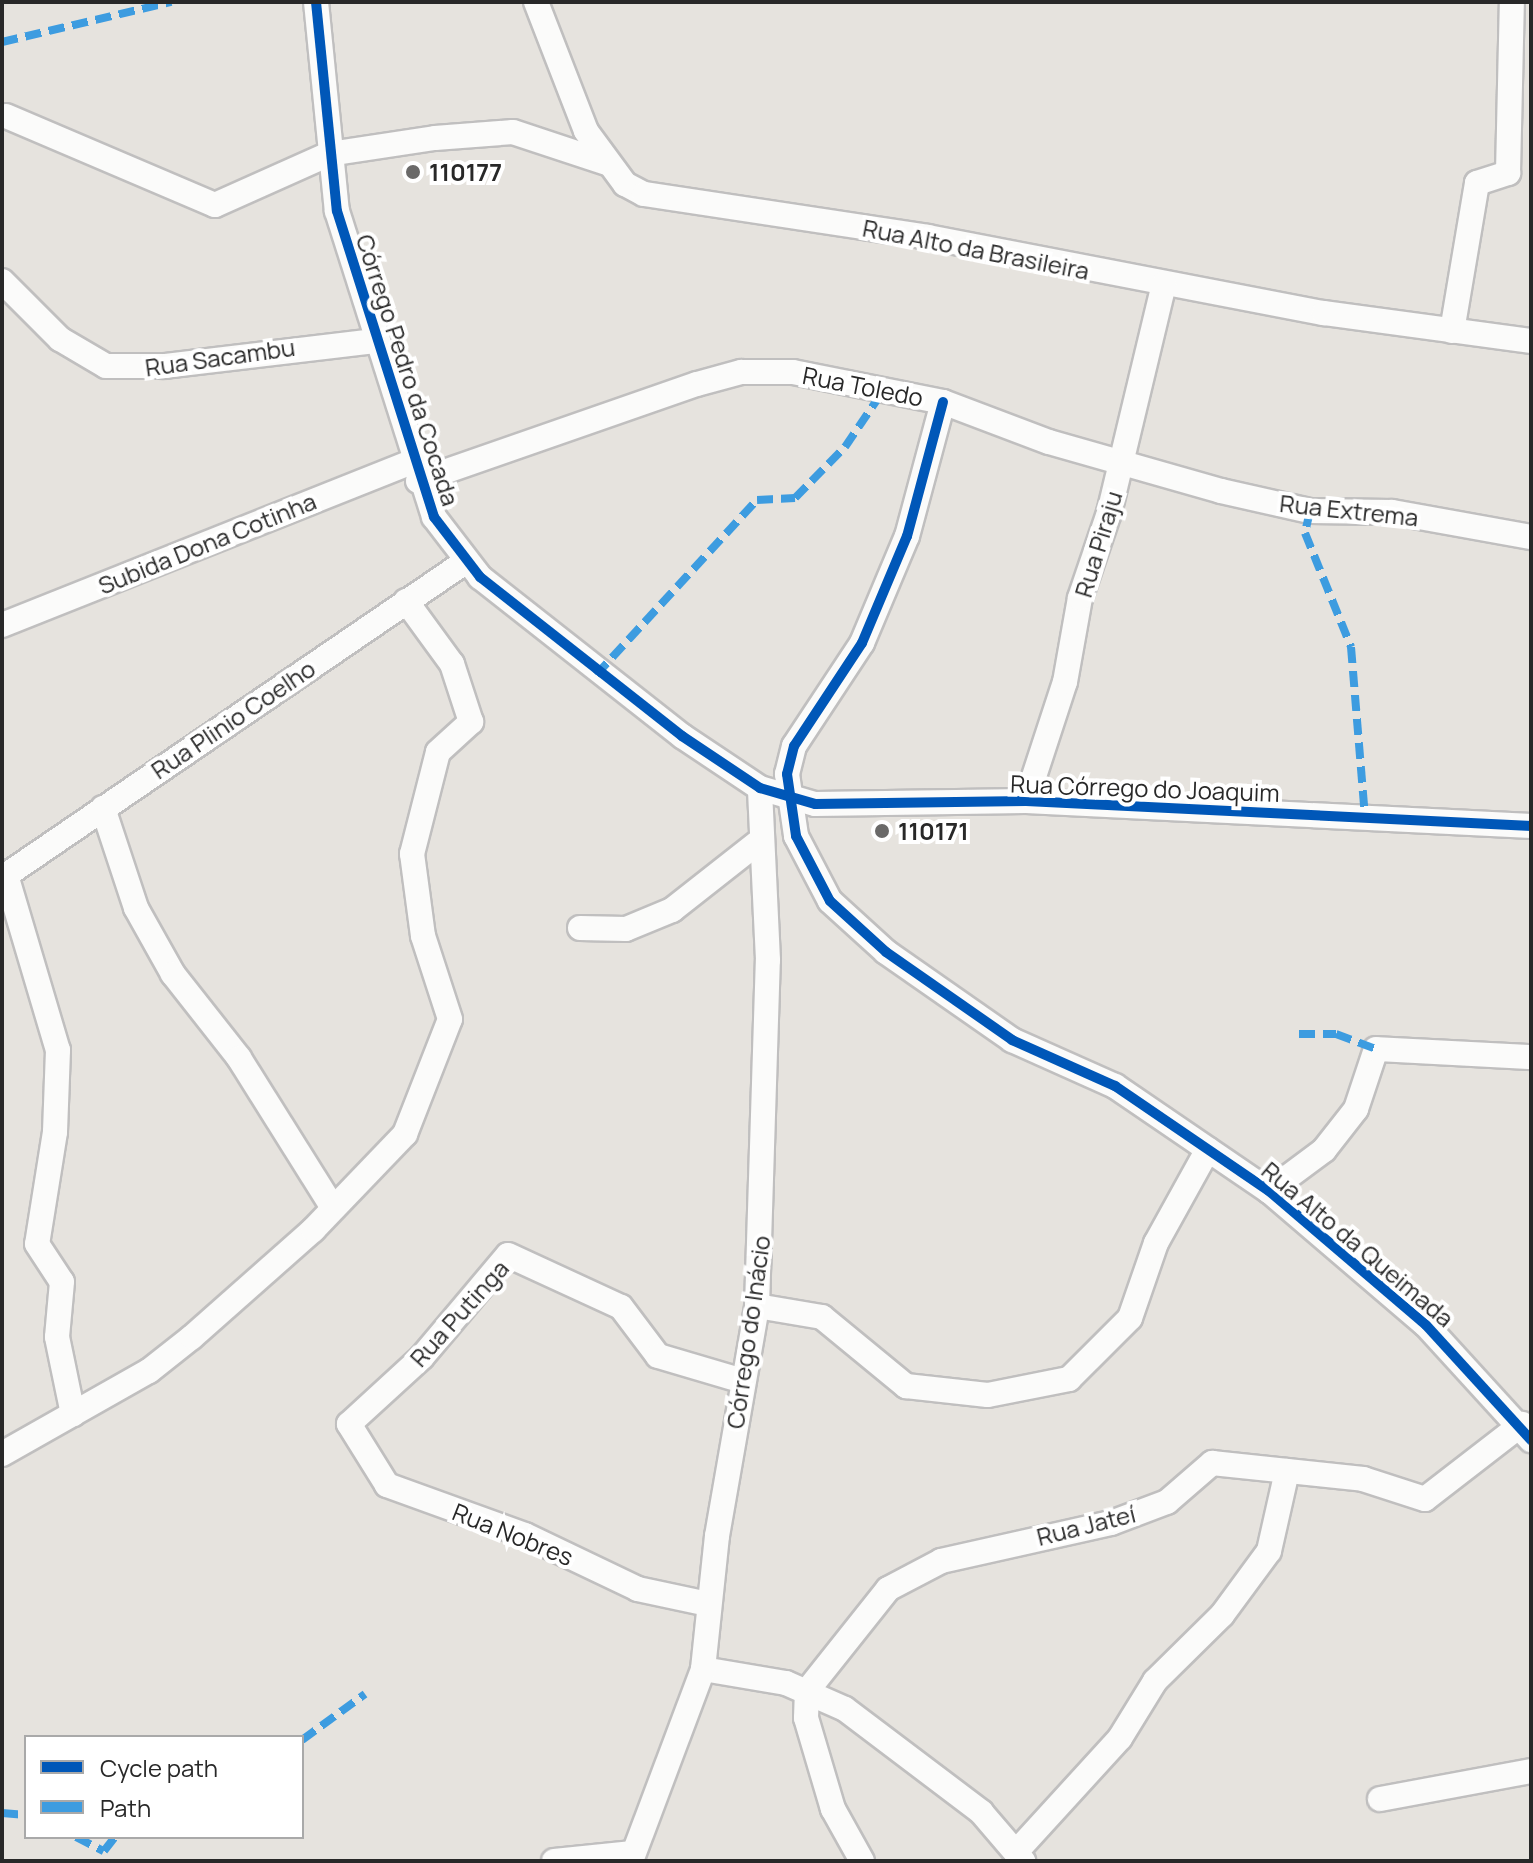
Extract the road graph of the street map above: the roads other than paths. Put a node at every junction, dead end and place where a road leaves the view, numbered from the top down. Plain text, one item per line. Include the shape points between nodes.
1 (316, 2) edge
2 (536, 2) edge
3 (1512, 2) edge
4 (6, 116) dead end
5 (329, 154) junction
6 (607, 163) junction
7 (2, 281) edge
8 (1164, 284) junction
9 (1452, 331) junction
10 (374, 341) junction
11 (1531, 341) edge
12 (943, 402) junction
13 (1122, 465) junction
14 (415, 471) junction
15 (1531, 537) edge
16 (465, 562) junction
17 (406, 601) junction
18 (2, 625) edge
19 (760, 788) junction
20 (789, 800) junction
21 (1026, 801) junction
22 (103, 808) junction
23 (1531, 826) edge
24 (757, 843) junction
25 (4, 876) edge
26 (580, 928) dead end
27 (1531, 1057) edge
28 (1208, 1149) junction
29 (1269, 1191) junction
30 (333, 1208) junction
31 (757, 1306) junction
32 (743, 1381) junction
33 (73, 1414) junction
34 (349, 1424) joint
35 (1527, 1427) edge
36 (2, 1454) edge
37 (1287, 1471) junction
38 (708, 1604) junction
39 (703, 1669) junction
40 (807, 1691) junction
41 (1531, 1771) edge
42 (1380, 1799) dead end
43 (631, 1857) edge
44 (1020, 1857) edge
45 (554, 1861) edge
46 (862, 1861) edge

1 - 5 street, Córrego Pedro da Cocada
2 - 6 street, Rua Alto da Brasileira via 563,81
3 - 9 street via 1508,173 1477,183
4 - 5 street via 215,205
5 - 6 street via 513,132
5 - 10 street, Córrego Pedro da Cocada via 337,211
6 - 8 street, Rua Alto da Brasileira via 625,184 670,200 928,237
7 - 10 street, Rua Sacambu via 60,339 106,366 165,366 283,346
8 - 9 street, Rua Alto da Brasileira
8 - 13 street, Rua Piraju
9 - 11 street, Rua Alto da Brasileira
10 - 14 street, Córrego Pedro da Cocada
12 - 13 street, Rua Toledo
12 - 14 street, Rua Toledo via 838,376 741,372
12 - 20 street, Rua Alto da Queimada via 907,536 862,643 794,746
13 - 15 street, Rua Extrema via 1310,511 1392,512
13 - 21 street, Rua Piraju
14 - 16 street, Córrego Pedro da Cocada
14 - 18 street, Subida Dona Cotinha
16 - 17 street, Rua Plinio Coelho
16 - 19 street, Córrego Pedro da Cocada via 596,675
17 - 22 street, Rua Plinio Coelho
17 - 30 street via 452,664 471,722 438,752 412,854 423,936 450,1019 405,1134
19 - 20 street, Rua Córrego do Joaquim
19 - 24 street, Córrego do Inácio
20 - 21 street, Rua Córrego do Joaquim
20 - 28 street, Rua Alto da Queimada via 796,836 830,901 886,952 1012,1040 1115,1086
21 - 23 street, Rua Córrego do Joaquim
22 - 25 street, Rua Plinio Coelho
22 - 30 street via 136,908 173,974 239,1058
24 - 26 street via 672,910 626,929
24 - 31 street, Córrego do Inácio via 768,960
25 - 33 street via 58,1050 55,1132 37,1244 62,1282 57,1337
27 - 29 street via 1376,1049 1356,1109 1324,1150
28 - 29 street, Rua Alto da Queimada
28 - 31 street via 1156,1243 1130,1318 1069,1379 988,1395 906,1386 822,1317
29 - 35 street, Rua Alto da Queimada via 1426,1325
30 - 33 street via 160,1363
31 - 32 street, Córrego do Inácio
32 - 34 street, Rua Putinga via 658,1356 621,1307 508,1255 422,1357
32 - 38 street, Córrego do Inácio
33 - 36 street
34 - 38 street, Rua Nobres via 387,1485 525,1535 638,1589
35 - 37 street, Rua Jateí via 1425,1499 1363,1479
37 - 40 street, Rua Jateí via 1212,1463 1167,1502 1111,1523 941,1561 888,1589
37 - 44 street via 1269,1551 1222,1615 1155,1681 1120,1738
38 - 39 street, Córrego do Inácio
39 - 40 street
39 - 43 street, Córrego do Inácio
40 - 44 street via 920,1761
40 - 46 street via 806,1718 833,1809
41 - 42 street
43 - 45 street

